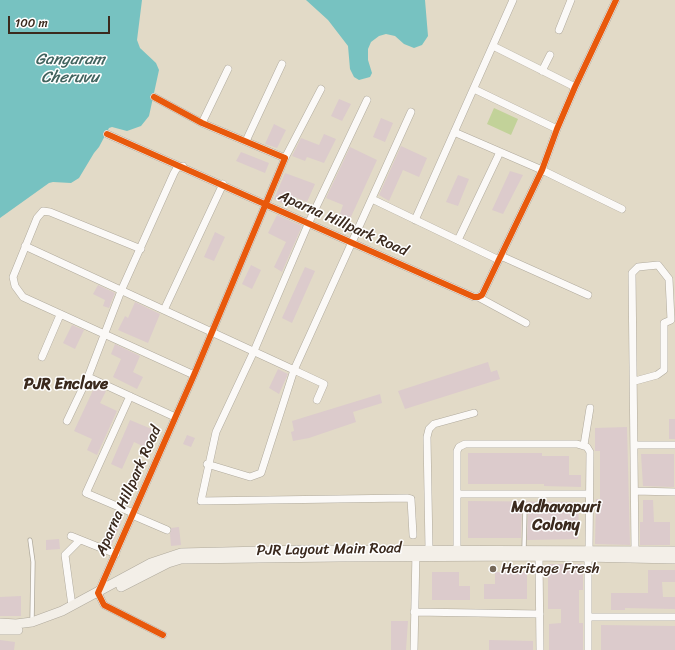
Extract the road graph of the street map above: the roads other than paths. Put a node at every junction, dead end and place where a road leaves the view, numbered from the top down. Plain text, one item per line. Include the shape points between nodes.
1 (513, 0) edge
2 (571, 0) edge
3 (613, 1) edge
4 (559, 30) dead end
5 (493, 46) junction
6 (550, 55) dead end
7 (282, 64) dead end
8 (228, 69) dead end
9 (542, 71) junction
10 (575, 87) junction
11 (321, 89) dead end
12 (474, 89) junction
13 (154, 97) dead end
14 (367, 100) dead end
15 (411, 112) dead end
16 (202, 123) junction
17 (556, 129) junction
18 (454, 132) junction
19 (107, 134) dead end
20 (246, 141) junction
21 (500, 152) junction
22 (285, 158) junction
23 (183, 166) junction
24 (542, 170) junction
25 (223, 184) junction
26 (372, 199) junction
27 (267, 203) junction
28 (622, 209) dead end
29 (415, 220) junction
30 (309, 222) junction
31 (458, 240) junction
32 (352, 241) junction
33 (25, 246) junction
34 (141, 249) junction
35 (500, 258) junction
36 (121, 291) junction
37 (588, 295) dead end
38 (478, 297) junction
39 (164, 310) junction
40 (60, 315) junction
41 (526, 323) dead end
42 (211, 332) junction
43 (104, 334) junction
44 (254, 350) junction
45 (42, 357) dead end
46 (294, 370) junction
47 (194, 375) junction
48 (88, 377) junction
49 (635, 381) junction
50 (130, 396) junction
51 (317, 400) dead end
52 (590, 408) dead end
53 (474, 413) dead end
54 (175, 417) junction
55 (67, 421) dead end
56 (584, 445) junction
57 (635, 445) junction
58 (675, 446) edge
59 (207, 464) junction
60 (635, 491) junction
61 (675, 492) edge
62 (457, 494) junction
63 (589, 494) junction
64 (525, 507) dead end
65 (132, 514) junction
66 (167, 530) dead end
67 (412, 535) dead end
68 (71, 536) dead end
69 (30, 540) dead end
70 (80, 540) junction
71 (429, 549) junction
72 (457, 550) junction
73 (524, 550) junction
74 (635, 550) junction
75 (675, 551) edge
76 (416, 553) junction
77 (588, 553) junction
78 (116, 554) junction
79 (607, 554) junction
80 (539, 556) junction
81 (675, 559) edge
82 (99, 596) junction
83 (72, 606) junction
84 (414, 612) junction
85 (540, 614) junction
86 (588, 617) junction
87 (675, 617) edge
88 (32, 622) junction
89 (0, 623) edge
90 (0, 630) edge
91 (163, 635) dead end
92 (414, 650) edge
93 (540, 650) edge
94 (588, 650) edge

1 - 5 street
2 - 4 street
3 - 10 street
5 - 9 street
5 - 12 street
6 - 9 street
7 - 20 street
8 - 16 street
9 - 10 street
10 - 17 street
11 - 22 street
12 - 17 street
12 - 18 street
13 - 16 street
14 - 30 street
15 - 26 street
16 - 20 street
17 - 24 street
18 - 21 street
18 - 29 street
19 - 23 street
20 - 22 street
21 - 24 street
21 - 31 street
22 - 27 street
23 - 25 street
23 - 34 street via 177,168 174,173
24 - 28 street
24 - 35 street
25 - 27 street
25 - 39 street
26 - 29 street
26 - 32 street
27 - 30 street, Aparna Hillpark Road
27 - 42 street, Aparna Hillpark Road
29 - 31 street
30 - 32 street, Aparna Hillpark Road
30 - 44 street
31 - 35 street
32 - 38 street, Aparna Hillpark Road
32 - 46 street
33 - 34 street via 37,218 43,211
33 - 36 street
33 - 40 street via 13,277 15,286 23,297
34 - 36 street
35 - 37 street
35 - 38 street via 482,295
36 - 39 street
36 - 43 street
38 - 41 street, Aparna Hillpark Road
39 - 42 street
40 - 43 street
40 - 45 street
42 - 44 street
42 - 47 street, Aparna Hillpark Road
43 - 47 street
43 - 48 street
44 - 46 street
44 - 59 street via 216,432
46 - 51 street via 324,384
46 - 59 street via 260,473 250,476
47 - 54 street, Aparna Hillpark Road
48 - 50 street
48 - 55 street
49 - 49 street via 632,273 638,267 658,265 669,279 671,320 664,323 664,370
49 - 57 street
50 - 54 street
50 - 65 street via 86,493
52 - 56 street
53 - 71 street via 434,424 429,429
54 - 65 street, Aparna Hillpark Road
56 - 62 street via 465,444 457,451
56 - 63 street via 590,452
57 - 58 street
57 - 60 street
59 - 67 street via 201,501 407,498 411,500
60 - 61 street
60 - 74 street
62 - 63 street
62 - 72 street
63 - 77 street
64 - 73 lane
65 - 66 street
65 - 78 street, Aparna Hillpark Road
68 - 70 street
69 - 88 lane via 33,562
70 - 78 street
70 - 83 street via 65,555
71 - 72 street, PJR Layout Main Road
71 - 76 street, PJR Layout Main Road
72 - 73 street, PJR Layout Main Road
73 - 77 street, PJR Layout Main Road
74 - 75 street, PJR Layout Main Road
74 - 79 street, PJR Layout Main Road
76 - 80 street
76 - 82 street, PJR Layout Main Road via 181,559
76 - 82 street, PJR Layout Main Road via 181,553 151,563
76 - 84 street
77 - 79 street, PJR Layout Main Road
77 - 80 street
77 - 86 street
78 - 82 street, Aparna Hillpark Road
79 - 81 street
80 - 85 street
82 - 83 street, PJR Layout Main Road
82 - 90 street, PJR Layout Main Road via 73,613 34,628
82 - 91 street via 104,605
83 - 88 street, PJR Layout Main Road
84 - 85 street
84 - 92 street
85 - 93 street
86 - 87 street
86 - 94 street
88 - 89 street, PJR Layout Main Road

